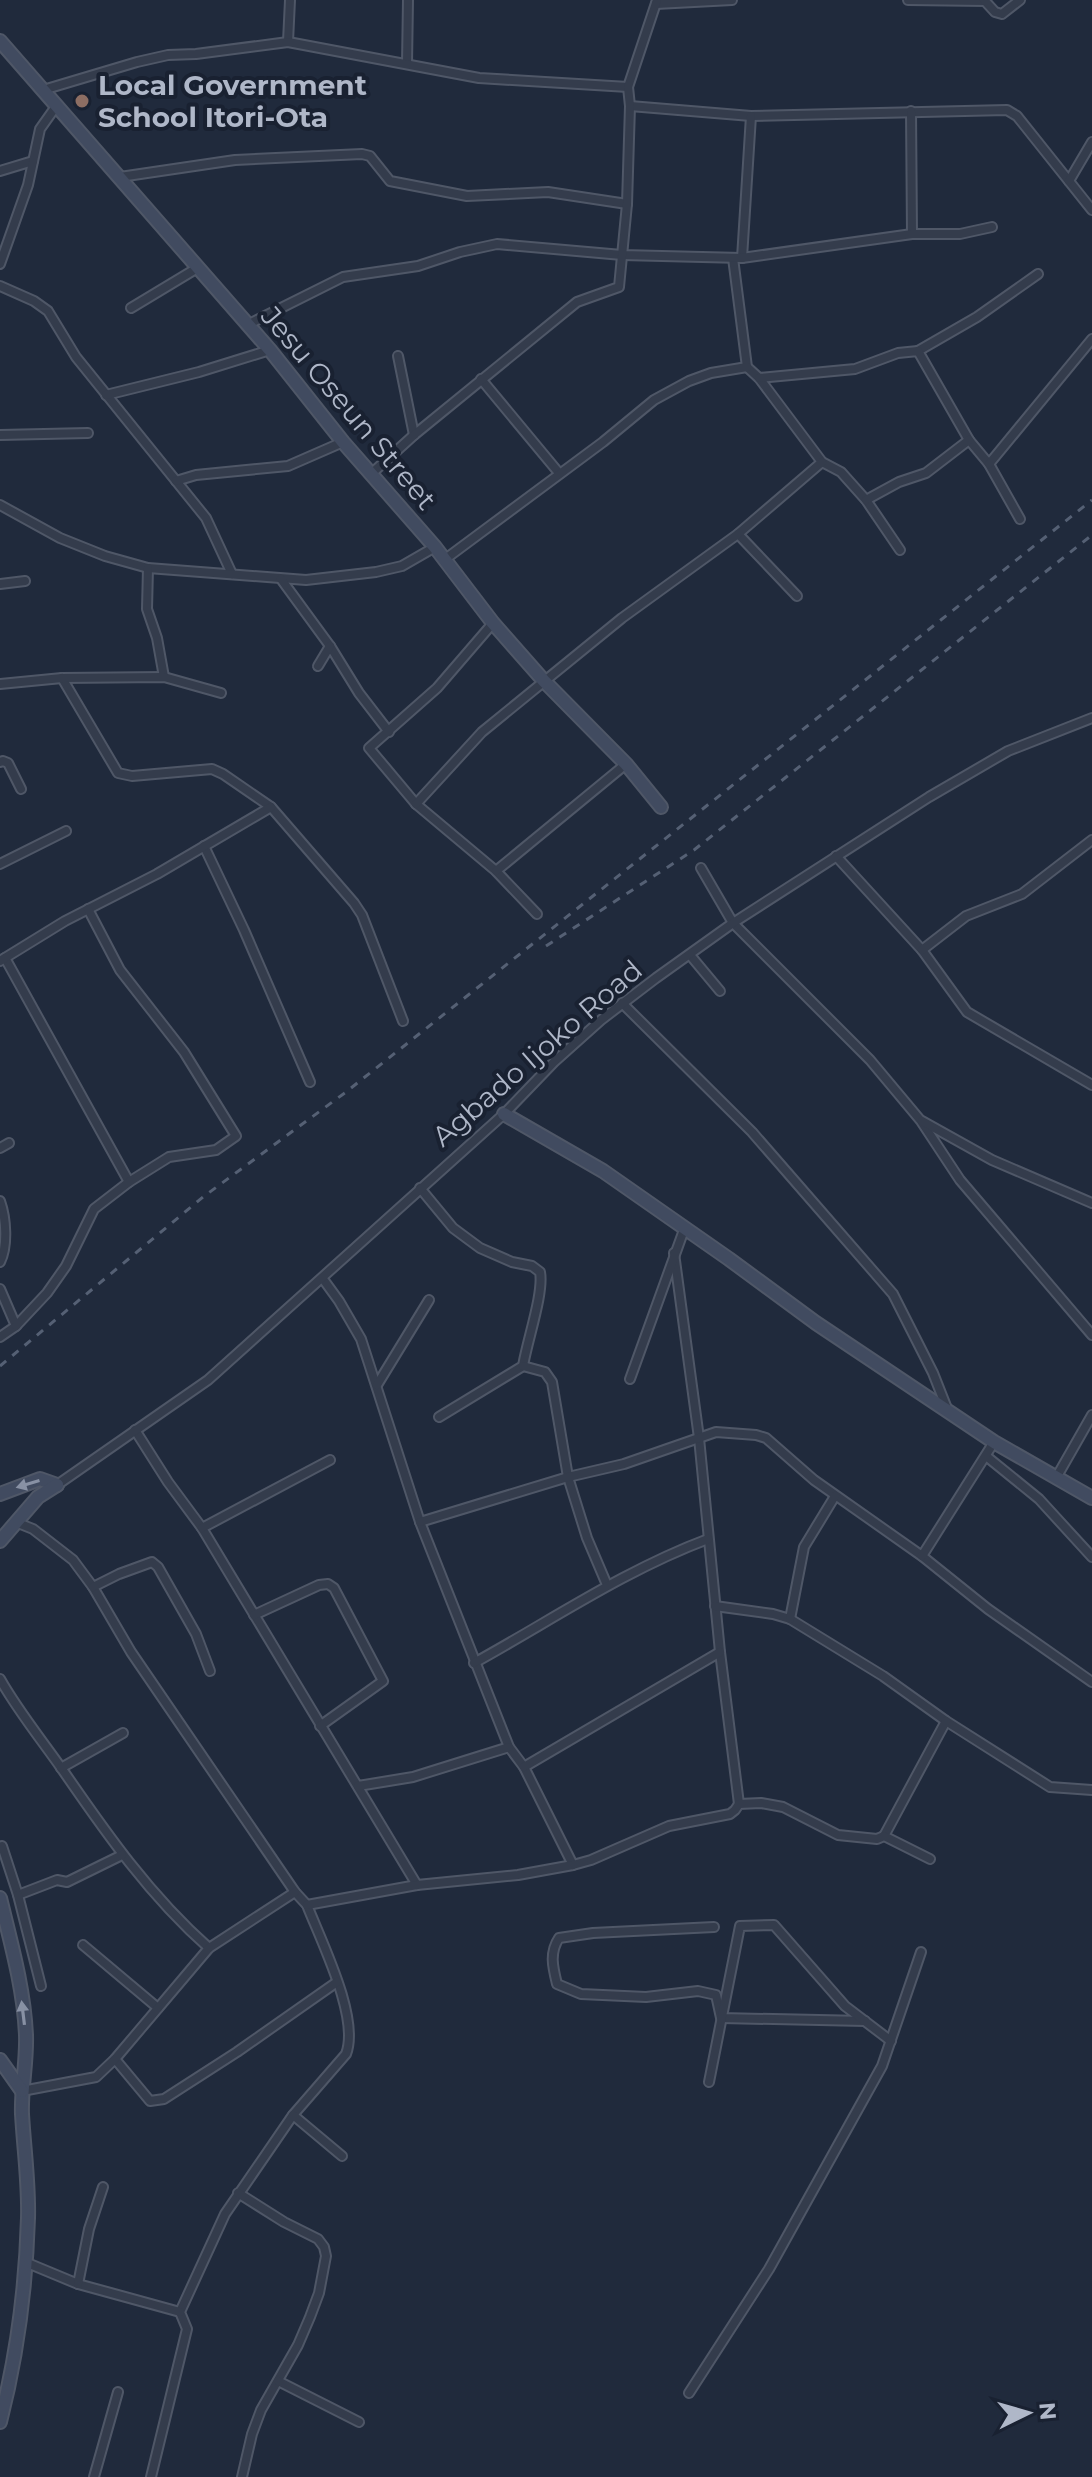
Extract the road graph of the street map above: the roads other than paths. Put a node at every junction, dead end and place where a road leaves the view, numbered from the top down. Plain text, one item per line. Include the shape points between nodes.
1 (290, 0) edge
2 (408, 0) edge
3 (732, 0) edge
4 (908, 0) edge
5 (1020, 0) edge
6 (984, 1) edge
7 (657, 2) edge
8 (0, 41) edge
9 (288, 42) junction
10 (407, 64) junction
11 (628, 87) junction
12 (43, 90) junction
13 (57, 105) junction
14 (630, 106) junction
15 (911, 111) junction
16 (751, 116) junction
17 (1092, 142) edge
18 (33, 161) junction
19 (0, 171) edge
20 (120, 177) junction
21 (1069, 181) junction
22 (627, 204) junction
23 (1092, 210) edge
24 (992, 227) dead end
25 (912, 234) junction
26 (622, 255) junction
27 (738, 258) junction
28 (0, 264) edge
29 (199, 267) junction
30 (1038, 274) dead end
31 (0, 286) edge
32 (131, 308) dead end
33 (249, 324) junction
34 (1092, 339) edge
35 (270, 350) junction
36 (918, 351) junction
37 (398, 356) dead end
38 (747, 367) junction
39 (759, 378) junction
40 (481, 379) junction
41 (106, 395) junction
42 (88, 433) dead end
43 (0, 435) edge
44 (414, 435) junction
45 (969, 440) junction
46 (343, 442) junction
47 (822, 462) junction
48 (989, 464) junction
49 (559, 473) junction
50 (371, 474) junction
51 (176, 481) junction
52 (866, 500) junction
53 (0, 505) edge
54 (1020, 519) dead end
55 (738, 534) junction
56 (435, 547) junction
57 (900, 550) dead end
58 (444, 560) junction
59 (148, 568) junction
60 (232, 574) junction
61 (281, 579) junction
62 (25, 581) dead end
63 (0, 584) edge
64 (797, 596) dead end
65 (493, 623) junction
66 (330, 646) junction
67 (318, 666) dead end
68 (164, 677) junction
69 (62, 678) junction
70 (544, 681) junction
71 (0, 684) edge
72 (221, 693) dead end
73 (1092, 718) edge
74 (389, 732) junction
75 (0, 762) edge
76 (626, 764) junction
77 (21, 789) dead end
78 (416, 804) junction
79 (271, 807) junction
80 (661, 807) dead end
81 (66, 831) dead end
82 (1092, 840) edge
83 (204, 846) junction
84 (836, 856) junction
85 (0, 864) edge
86 (701, 868) dead end
87 (496, 871) junction
88 (88, 909) junction
89 (537, 914) dead end
90 (733, 923) junction
91 (922, 950) junction
92 (690, 955) junction
93 (2, 960) edge
94 (720, 991) dead end
95 (622, 1003) junction
96 (403, 1021) dead end
97 (1091, 1081) edge
98 (310, 1082) dead end
99 (504, 1114) junction
100 (921, 1121) junction
101 (129, 1182) junction
102 (420, 1188) junction
103 (0, 1201) edge
104 (1092, 1203) edge
105 (685, 1227) junction
106 (674, 1253) junction
107 (0, 1262) edge
108 (323, 1279) junction
109 (0, 1289) edge
110 (429, 1300) dead end
111 (16, 1326) junction
112 (1092, 1335) edge
113 (0, 1337) edge
114 (523, 1366) junction
115 (630, 1379) dead end
116 (377, 1385) junction
117 (948, 1412) junction
118 (1092, 1415) edge
119 (439, 1417) dead end
120 (135, 1430) junction
121 (699, 1438) junction
122 (994, 1442) junction
123 (986, 1456) junction
124 (330, 1460) dead end
125 (568, 1477) junction
126 (1056, 1478) junction
127 (57, 1485) junction
128 (0, 1494) edge
129 (835, 1496) junction
130 (1092, 1498) edge
131 (420, 1522) junction
132 (18, 1523) junction
133 (202, 1528) junction
134 (708, 1539) junction
135 (0, 1541) edge
136 (922, 1556) junction
137 (1092, 1557) edge
138 (607, 1585) junction
139 (93, 1587) junction
140 (715, 1606) junction
141 (254, 1615) junction
142 (790, 1619) junction
143 (720, 1652) junction
144 (474, 1663) junction
145 (210, 1671) dead end
146 (0, 1679) edge
147 (1092, 1682) edge
148 (946, 1721) junction
149 (320, 1726) junction
150 (123, 1733) dead end
151 (509, 1747) junction
152 (524, 1767) junction
153 (61, 1768) junction
154 (358, 1786) junction
155 (1092, 1790) edge
156 (739, 1804) junction
157 (884, 1836) junction
158 (2, 1846) dead end
159 (122, 1855) junction
160 (930, 1859) dead end
161 (573, 1865) junction
162 (417, 1885) junction
163 (295, 1892) junction
164 (18, 1895) junction
165 (0, 1898) edge
166 (307, 1905) junction
167 (714, 1927) dead end
168 (83, 1945) dead end
169 (209, 1948) junction
170 (921, 1952) dead end
171 (337, 1982) junction
172 (41, 1986) dead end
173 (158, 2008) junction
174 (721, 2018) junction
175 (865, 2021) junction
176 (891, 2041) junction
177 (115, 2059) junction
178 (0, 2060) edge
179 (709, 2082) dead end
180 (22, 2091) junction
181 (293, 2115) junction
182 (342, 2156) dead end
183 (103, 2187) dead end
184 (238, 2193) junction
185 (25, 2262) junction
186 (78, 2284) junction
187 (180, 2312) junction
188 (278, 2381) junction
189 (118, 2392) dead end
190 (689, 2393) dead end
191 (0, 2422) edge
192 (359, 2422) dead end
193 (94, 2477) edge
194 (151, 2477) edge
195 (242, 2477) edge

1 - 9 street
2 - 10 street
3 - 7 street
4 - 6 street
5 - 6 street via 1002,14
7 - 11 street
8 - 12 main road, Jesu Oseun Street
9 - 10 street
9 - 12 street via 168,55
10 - 11 street via 479,78
11 - 14 street
12 - 13 main road, Jesu Oseun Street
13 - 18 street via 40,129
13 - 20 main road, Jesu Oseun Street
14 - 16 street
14 - 22 street
15 - 16 street
15 - 21 street via 1007,110
15 - 25 street
16 - 27 street
17 - 21 street
18 - 19 street
18 - 28 street
20 - 22 street via 235,160 362,154 370,156 390,181 467,196 548,192
20 - 29 main road, Jesu Oseun Street
21 - 23 street
22 - 26 street
24 - 25 street via 960,234
25 - 27 street
26 - 27 street
26 - 33 street via 497,244 418,266 343,277
26 - 40 street via 619,287 577,302
27 - 38 street
29 - 32 street
29 - 33 main road, Jesu Oseun Street
30 - 36 street
31 - 41 street via 48,311
33 - 35 main road, Jesu Oseun Street
34 - 48 street
35 - 41 street
35 - 46 main road, Jesu Oseun Street
36 - 39 street via 855,369
36 - 45 street
37 - 44 street
38 - 39 street
38 - 49 street via 711,373 670,391
39 - 47 street
40 - 44 street
40 - 49 street
41 - 51 street
42 - 43 street
44 - 50 street
45 - 48 street
45 - 52 street via 926,473
46 - 50 main road, Jesu Oseun Street
46 - 51 street via 288,466
47 - 52 street via 841,472
47 - 55 street
48 - 54 street
49 - 58 street
50 - 56 main road, Jesu Oseun Street
51 - 60 street via 206,518
52 - 57 street
53 - 59 street via 60,538
55 - 64 street
55 - 70 street
56 - 58 main road, Jesu Oseun Street
56 - 61 street via 402,566 376,572
58 - 65 main road, Jesu Oseun Street
59 - 60 street
59 - 68 street via 147,609
60 - 61 street
61 - 66 street
62 - 63 street
65 - 70 main road, Jesu Oseun Street
65 - 74 street via 437,688
66 - 67 street
66 - 74 street
68 - 69 street
68 - 72 street
69 - 71 street
69 - 79 street via 118,773 212,769
70 - 76 main road, Jesu Oseun Street
70 - 78 street via 482,732
73 - 84 street, Agbado Ijoko Road via 1008,751
74 - 78 street via 369,748
75 - 77 street via 8,763
76 - 80 main road, Jesu Oseun Street
76 - 87 street
78 - 87 street
79 - 83 street
79 - 96 street via 362,915
81 - 85 street
82 - 91 street via 1022,894 966,916
83 - 88 street
83 - 98 street
84 - 90 street, Agbado Ijoko Road
84 - 91 street
86 - 90 street
87 - 89 street
88 - 93 street
88 - 101 street via 120,970 184,1052 236,1136 216,1150 169,1157
90 - 92 street, Agbado Ijoko Road
90 - 100 street via 870,1060
91 - 97 street via 967,1012
92 - 94 street
92 - 95 street, Agbado Ijoko Road
93 - 101 street
95 - 99 street, Agbado Ijoko Road
95 - 117 street via 752,1132 893,1294
99 - 102 street, Agbado Ijoko Road
99 - 105 main road via 603,1171
100 - 104 street via 992,1160
100 - 112 street via 960,1180
101 - 111 street via 94,1209 66,1266
102 - 108 street, Agbado Ijoko Road
102 - 114 street via 453,1228 480,1248 540,1272
103 - 107 street via 5,1252
105 - 106 street
105 - 117 main road
106 - 115 street
106 - 121 street
108 - 116 street via 361,1339
108 - 120 street, Agbado Ijoko Road via 200,1387
109 - 111 street
110 - 116 street
111 - 113 street
114 - 119 street
114 - 125 street via 545,1372 552,1382
116 - 131 street
117 - 122 main road
118 - 126 street
120 - 127 street, Agbado Ijoko Road
120 - 133 street
121 - 125 street
121 - 129 street via 716,1432 766,1438
121 - 134 street
122 - 123 street
122 - 126 main road
123 - 136 street
123 - 137 street via 1039,1499
124 - 133 street
125 - 131 street
125 - 138 street
126 - 130 main road
127 -> 128 main road via 40,1479
127 - 132 main road, Agbado Ijoko Road via 38,1497
129 - 136 street
129 - 142 street via 804,1547
131 - 144 street
132 - 135 main road, Agbado Ijoko Road
132 - 139 street via 73,1560
133 - 141 street
134 - 138 street
134 - 140 street
136 - 147 street
138 - 144 street
139 - 145 street via 152,1562 192,1626
139 - 163 street via 131,1652
140 - 142 street
140 - 143 street
141 - 149 street
141 - 149 street via 319,1585 334,1588 383,1681
142 - 148 street
143 - 152 street
143 - 156 street
144 - 151 street
146 - 153 street
148 - 155 street via 1050,1787
148 - 157 street
149 - 154 street
150 - 153 street
151 - 152 street
151 - 154 street via 413,1777
152 - 161 street
153 - 159 street
154 - 162 street
156 - 157 street via 783,1807 838,1835
156 - 161 street via 730,1814 669,1826
157 - 160 street
158 - 164 street
159 - 164 street via 67,1882 57,1880
159 - 169 street
161 - 162 street
162 - 166 street
163 - 166 street
163 - 169 street
164 - 172 street
180 -> 165 main road via 24,2013
166 - 171 street
167 - 174 street via 559,1938 552,1963 557,1984 581,1994 646,1997 698,1991 716,1995
168 - 173 street
169 - 173 street
170 - 176 street
171 - 177 street via 164,2099 150,2101
171 - 181 street via 349,2019 349,2046
173 - 177 street
174 - 175 street
174 - 175 street via 740,1926 774,1925 845,2006
174 - 179 street
175 - 176 street
176 - 190 street via 769,2269
177 - 180 street via 96,2077
178 - 180 main road
180 - 185 main road via 28,2191
181 - 182 street
181 - 184 street
183 - 186 street
184 - 187 street
184 - 188 street via 318,2239 326,2256 310,2317
185 - 186 street
185 - 191 main road via 14,2363
186 - 187 street
187 - 194 street via 187,2329
188 - 192 street
188 - 195 street via 256,2422
189 - 193 street

